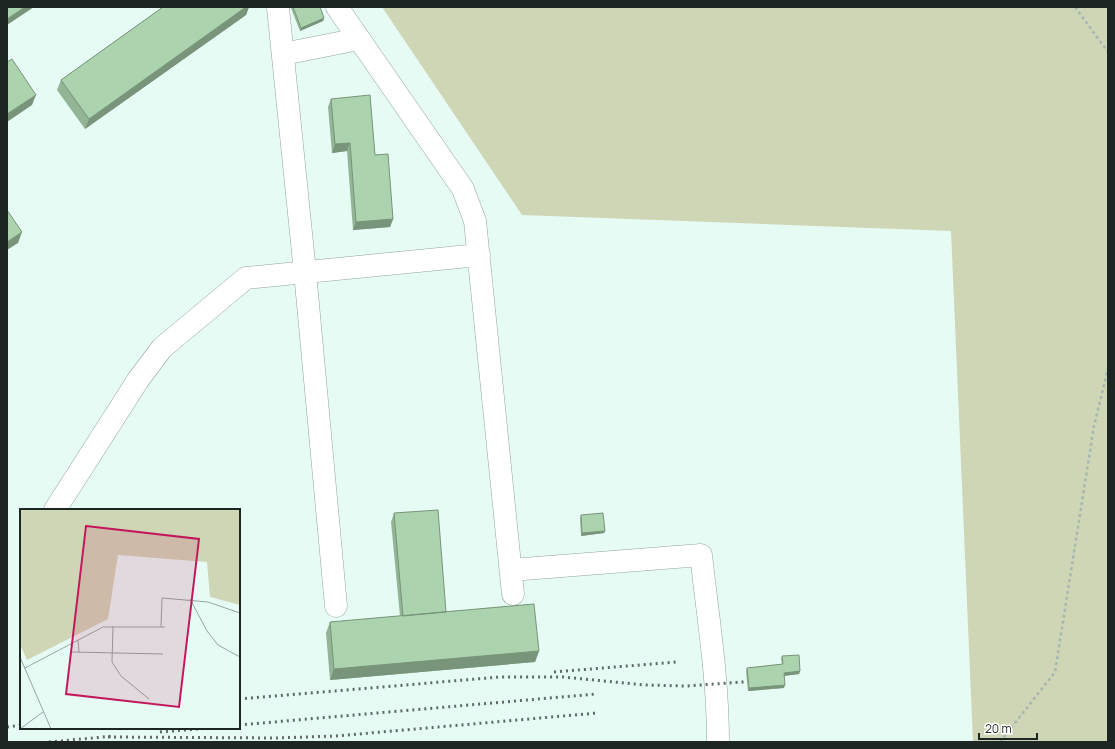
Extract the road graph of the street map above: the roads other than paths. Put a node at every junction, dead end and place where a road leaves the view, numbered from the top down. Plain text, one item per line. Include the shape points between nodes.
1 (337, 7) edge
2 (278, 8) dead end
3 (359, 38) junction
4 (282, 54) junction
5 (479, 255) junction
6 (305, 272) junction
7 (56, 509) edge
8 (511, 570) junction
9 (513, 594) dead end
10 (336, 606) dead end
11 (715, 740) edge

1 - 3 lane
2 - 4 lane
3 - 4 lane
3 - 5 lane via 463,189 476,221
4 - 6 lane
5 - 6 lane
5 - 8 lane
6 - 7 lane via 246,278 162,348 138,380
6 - 10 lane
8 - 9 lane
8 - 11 lane via 700,555 716,685 718,722

